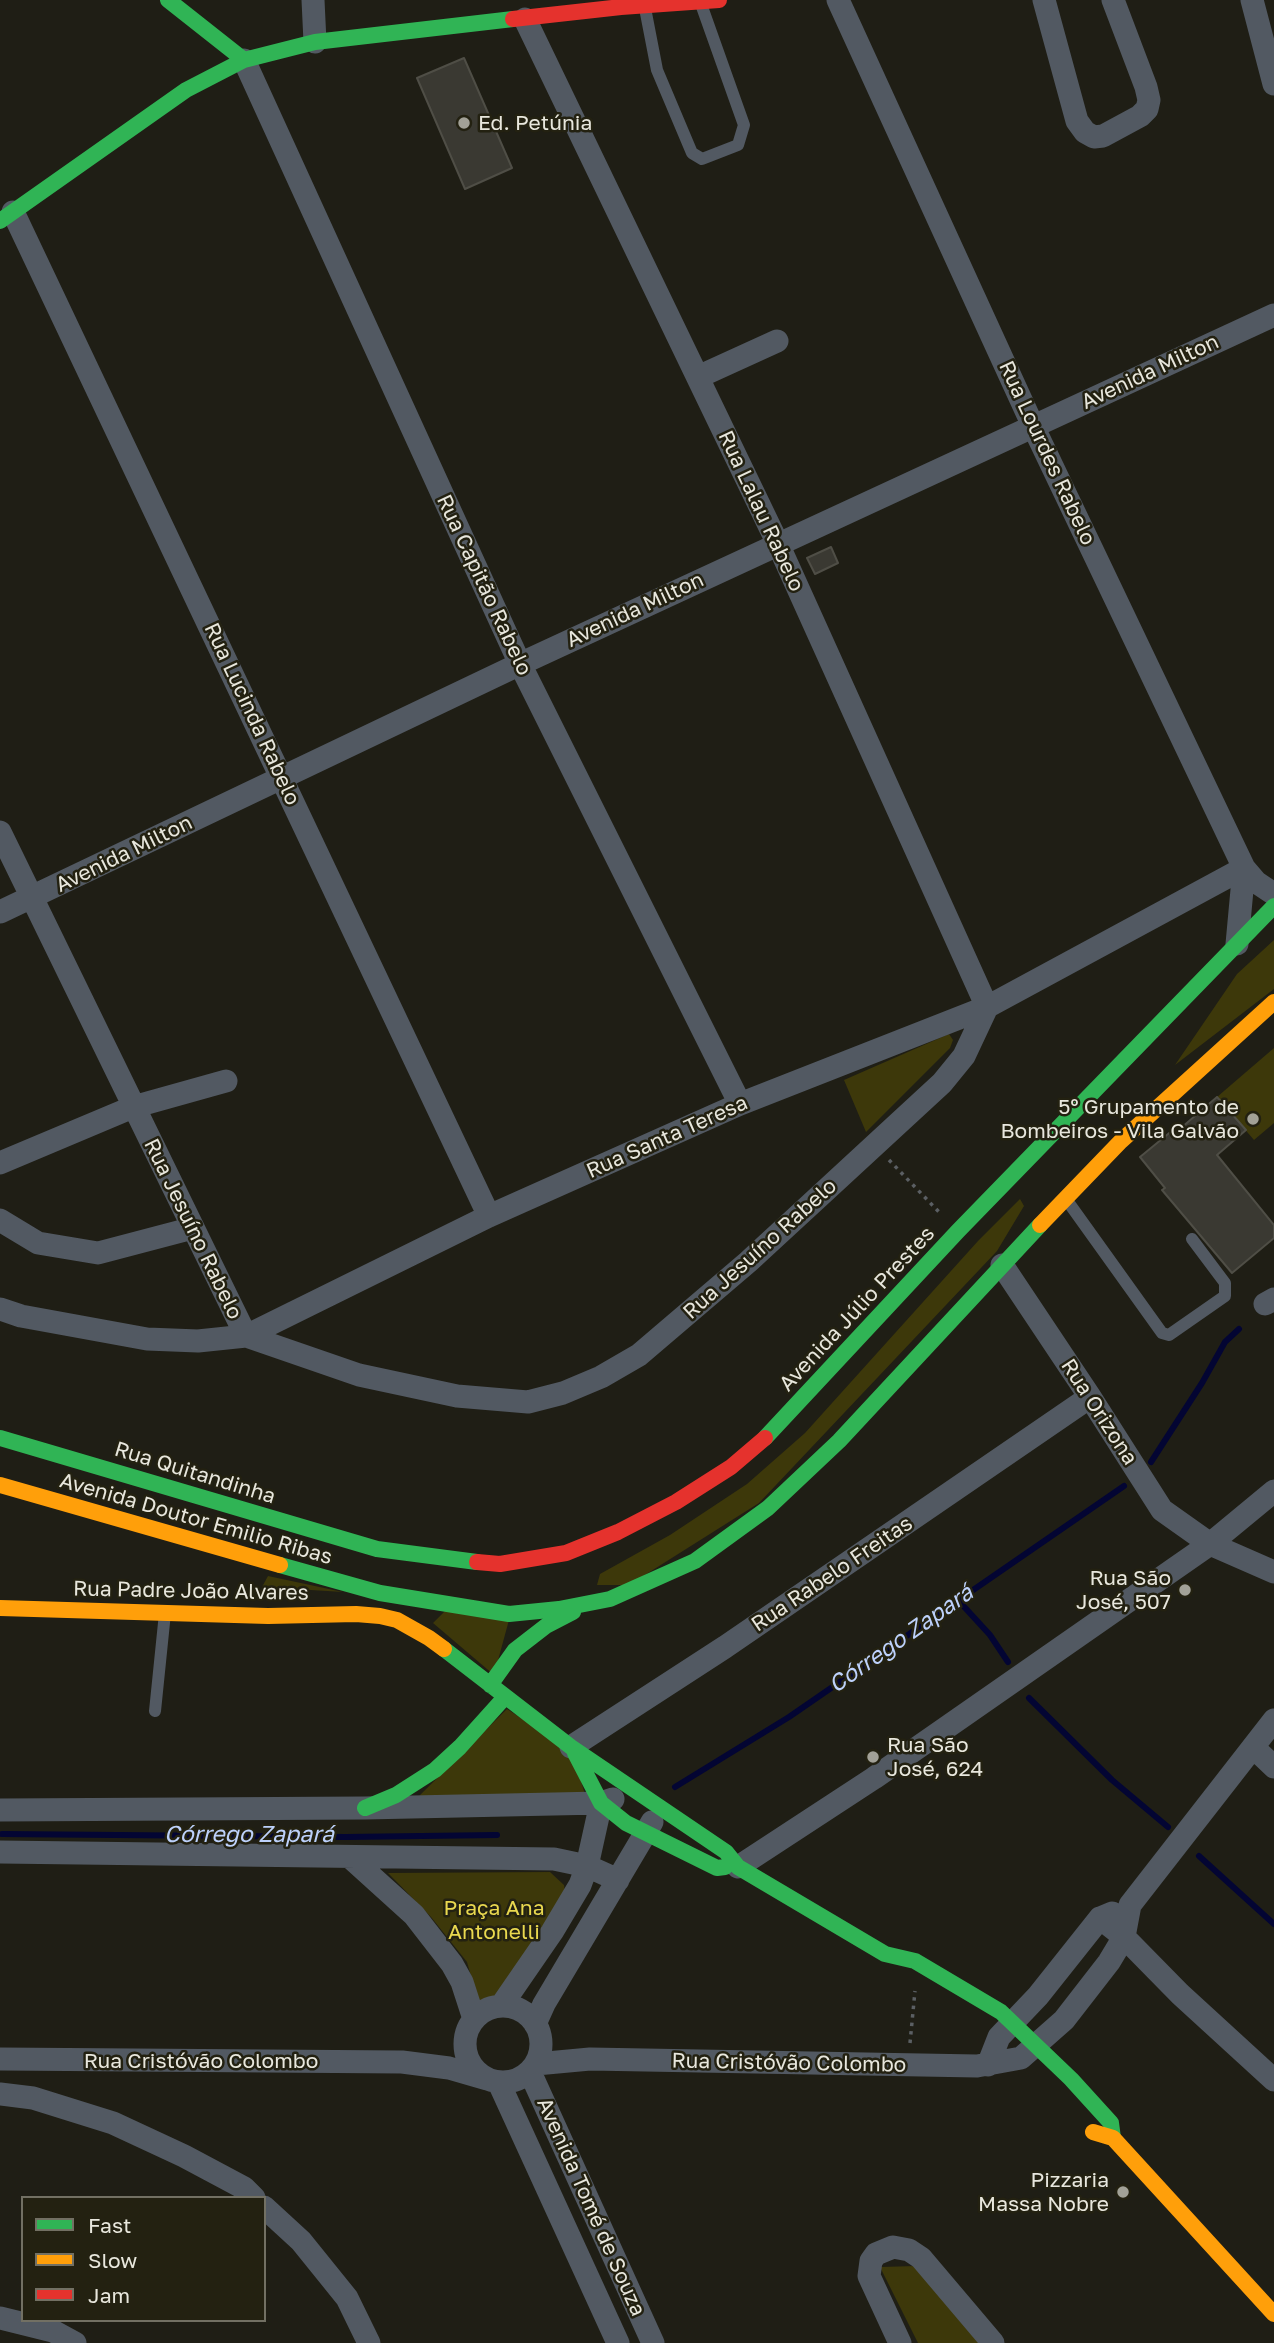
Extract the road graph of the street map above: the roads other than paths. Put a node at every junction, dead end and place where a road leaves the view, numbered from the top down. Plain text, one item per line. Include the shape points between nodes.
1 (168, 0) edge
2 (313, 0) edge
3 (719, 0) edge
4 (838, 0) edge
5 (1044, 0) edge
6 (1113, 0) edge
7 (1252, 0) edge
8 (700, 1) edge
9 (644, 2) edge
10 (525, 19) junction
11 (315, 42) junction
12 (244, 60) junction
13 (1274, 85) edge
14 (6, 217) edge
15 (1274, 315) edge
16 (777, 341) dead end
17 (698, 377) junction
18 (1033, 426) junction
19 (778, 544) junction
20 (520, 664) junction
21 (282, 778) junction
22 (0, 832) edge
23 (1244, 868) junction
24 (1274, 894) edge
25 (31, 899) junction
26 (1274, 906) edge
27 (0, 912) edge
28 (1237, 943) junction
29 (1274, 1002) edge
30 (987, 1007) junction
31 (226, 1081) dead end
32 (740, 1104) junction
33 (134, 1107) junction
34 (0, 1163) edge
35 (1065, 1199) junction
36 (489, 1216) junction
37 (0, 1220) edge
38 (193, 1228) junction
39 (1192, 1239) dead end
40 (1002, 1265) junction
41 (0, 1309) edge
42 (246, 1336) junction
43 (1090, 1397) junction
44 (0, 1437) edge
45 (0, 1485) edge
46 (1274, 1491) edge
47 (1210, 1544) junction
48 (378, 1560) junction
49 (1274, 1572) edge
50 (380, 1593) junction
51 (273, 1597) dead end
52 (586, 1605) junction
53 (0, 1608) edge
54 (164, 1613) junction
55 (268, 1616) junction
56 (380, 1616) junction
57 (491, 1685) junction
58 (505, 1698) junction
59 (156, 1711) dead end
60 (1274, 1720) edge
61 (571, 1747) junction
62 (1253, 1747) junction
63 (1274, 1767) edge
64 (647, 1800) junction
65 (601, 1803) junction
66 (365, 1808) junction
67 (0, 1810) edge
68 (646, 1835) junction
69 (0, 1852) edge
70 (352, 1858) junction
71 (587, 1866) junction
72 (738, 1867) junction
73 (618, 1880) junction
74 (1130, 1905) junction
75 (1100, 1918) junction
76 (1124, 1937) junction
77 (884, 1954) junction
78 (916, 1986) road end
79 (501, 2006) junction
80 (471, 2024) junction
81 (1000, 2030) junction
82 (538, 2032) junction
83 (1029, 2056) junction
84 (0, 2059) edge
85 (590, 2059) junction
86 (402, 2062) junction
87 (988, 2065) junction
88 (533, 2068) junction
89 (1274, 2080) edge
90 (493, 2081) junction
91 (0, 2094) edge
92 (1085, 2123) dead end
93 (1113, 2138) junction
94 (252, 2196) edge
95 (266, 2209) edge
96 (1273, 2310) edge
97 (0, 2318) edge
98 (75, 2343) edge
99 (369, 2343) edge
100 (618, 2343) edge
101 (653, 2343) edge
102 (900, 2343) edge
103 (993, 2343) edge

1 - 12 main road
2 - 11 street
3 - 8 main road
4 - 18 street, Rua Lourdes Rabelo
5 - 6 street via 1077,121 1094,137 1140,116 1149,100
7 - 13 street
8 - 9 main road
8 - 9 lane via 744,125 738,145 702,159 692,153 657,70
9 - 10 main road
10 - 11 main road
10 - 17 street, Rua Lalau Rabelo
11 - 12 main road
12 - 14 main road via 186,90
12 - 20 street, Rua Capitão Rabelo
14 - 21 street, Rua Lucinda Rabelo
15 - 18 street, Avenida Milton
16 - 17 street
17 - 19 street, Rua Lalau Rabelo
18 - 19 street, Avenida Milton
18 - 23 street, Rua Lourdes Rabelo
19 - 20 street, Avenida Milton
19 - 30 street, Rua Lalau Rabelo
20 - 21 street, Avenida Milton
20 - 32 street, Rua Capitão Rabelo
21 - 25 street, Avenida Milton
21 - 36 street, Rua Lucinda Rabelo
22 - 25 street, Rua Jesuíno Rabelo
23 - 24 street, Rua Lourdes Rabelo
23 - 28 street
23 - 30 street, Rua Santa Teresa
25 - 27 street, Avenida Milton
25 - 33 street, Rua Jesuíno Rabelo
26 - 28 main road, Avenida Júlio Prestes
28 - 48 main road, Avenida Júlio Prestes via 958,1231 775,1429 731,1467 676,1502 566,1553 500,1564
29 - 35 main road via 1121,1141
30 - 32 street, Rua Santa Teresa
30 - 42 street, Rua Jesuíno Rabelo via 964,1056 950,1074 875,1146 639,1355 601,1377 528,1402 457,1396 359,1375
31 - 33 street
32 - 36 street, Rua Santa Teresa
33 - 34 street
33 - 38 street, Rua Jesuíno Rabelo
35 - 39 lane via 1162,1333 1169,1335 1225,1296 1225,1283
35 - 40 main road
36 - 42 street, Rua Santa Teresa
37 - 38 street via 38,1243 98,1253
38 - 42 street, Rua Jesuíno Rabelo
40 - 43 street, Rua Orizona
40 - 52 main road via 839,1441 768,1508 695,1560 610,1599
41 - 42 street, Rua Santa Teresa via 147,1339 198,1341
43 - 47 street, Rua Orizona via 1162,1510
43 - 61 street, Rua Rabelo Freitas
44 - 48 main road, Rua Quitandinha
45 - 50 main road, Avenida Doutor Emilio Ribas via 273,1569
46 - 47 street
47 - 49 street, Rua Orizona
47 - 72 street
48 - 50 main road
50 - 52 main road via 509,1614
50 - 56 main road
51 - 55 main road
52 - 57 main road via 546,1626 515,1650
53 - 54 main road, Rua Padre João Alvares
54 - 55 main road, Rua Padre João Alvares
54 - 59 lane
55 - 56 main road, Rua Padre João Alvares
56 - 57 main road via 429,1638
57 - 58 main road
58 - 61 main road
58 - 66 main road via 435,1770
60 - 62 street
61 - 64 main road
61 - 65 main road
62 - 63 street
62 - 74 street
64 - 65 street via 617,1797
64 - 68 street via 651,1824
64 - 72 main road via 726,1852
65 - 66 street
65 - 68 main road
65 - 71 street
66 - 67 street
68 - 72 main road via 716,1868
68 - 73 street
69 - 70 street
70 - 71 street via 554,1859
70 - 80 street via 415,1915 452,1964 462,1982
71 - 73 street
71 - 79 street via 552,1932
72 - 77 main road
73 - 82 street via 552,1991
74 - 75 street
74 - 76 street
75 - 76 street
75 - 81 street via 1038,1996
76 - 83 street via 1064,2020
76 - 89 street
77 - 78 main road via 891,1971
77 - 81 main road via 915,1961 1001,2012
79 - 80 street via 486,2010
79 - 82 street via 526,2014
80 - 86 street, Rua Cristóvão Colombo via 447,2048
80 - 90 street via 464,2044 467,2058 475,2071
81 - 83 main road
81 - 87 street
82 - 85 street, Rua Cristóvão Colombo via 571,2055
82 - 88 street via 541,2048
83 - 87 street, Rua Cristóvão Colombo
83 - 93 main road via 1071,2079 1111,2123
84 - 86 street, Rua Cristóvão Colombo
85 - 87 street, Rua Cristóvão Colombo
85 - 88 street, Rua Cristóvão Colombo
86 - 90 street, Rua Cristóvão Colombo via 449,2068
88 - 90 street via 516,2080
88 - 101 street, Avenida Tomé de Souza
90 - 100 street, Avenida Tomé de Souza
91 - 94 street via 33,2098 113,2123 184,2156
92 - 93 main road via 1094,2133
93 - 96 main road
95 - 99 street via 301,2241 347,2298
97 - 98 street via 53,2331
102 - 103 street via 869,2276 876,2253 893,2247 921,2258

